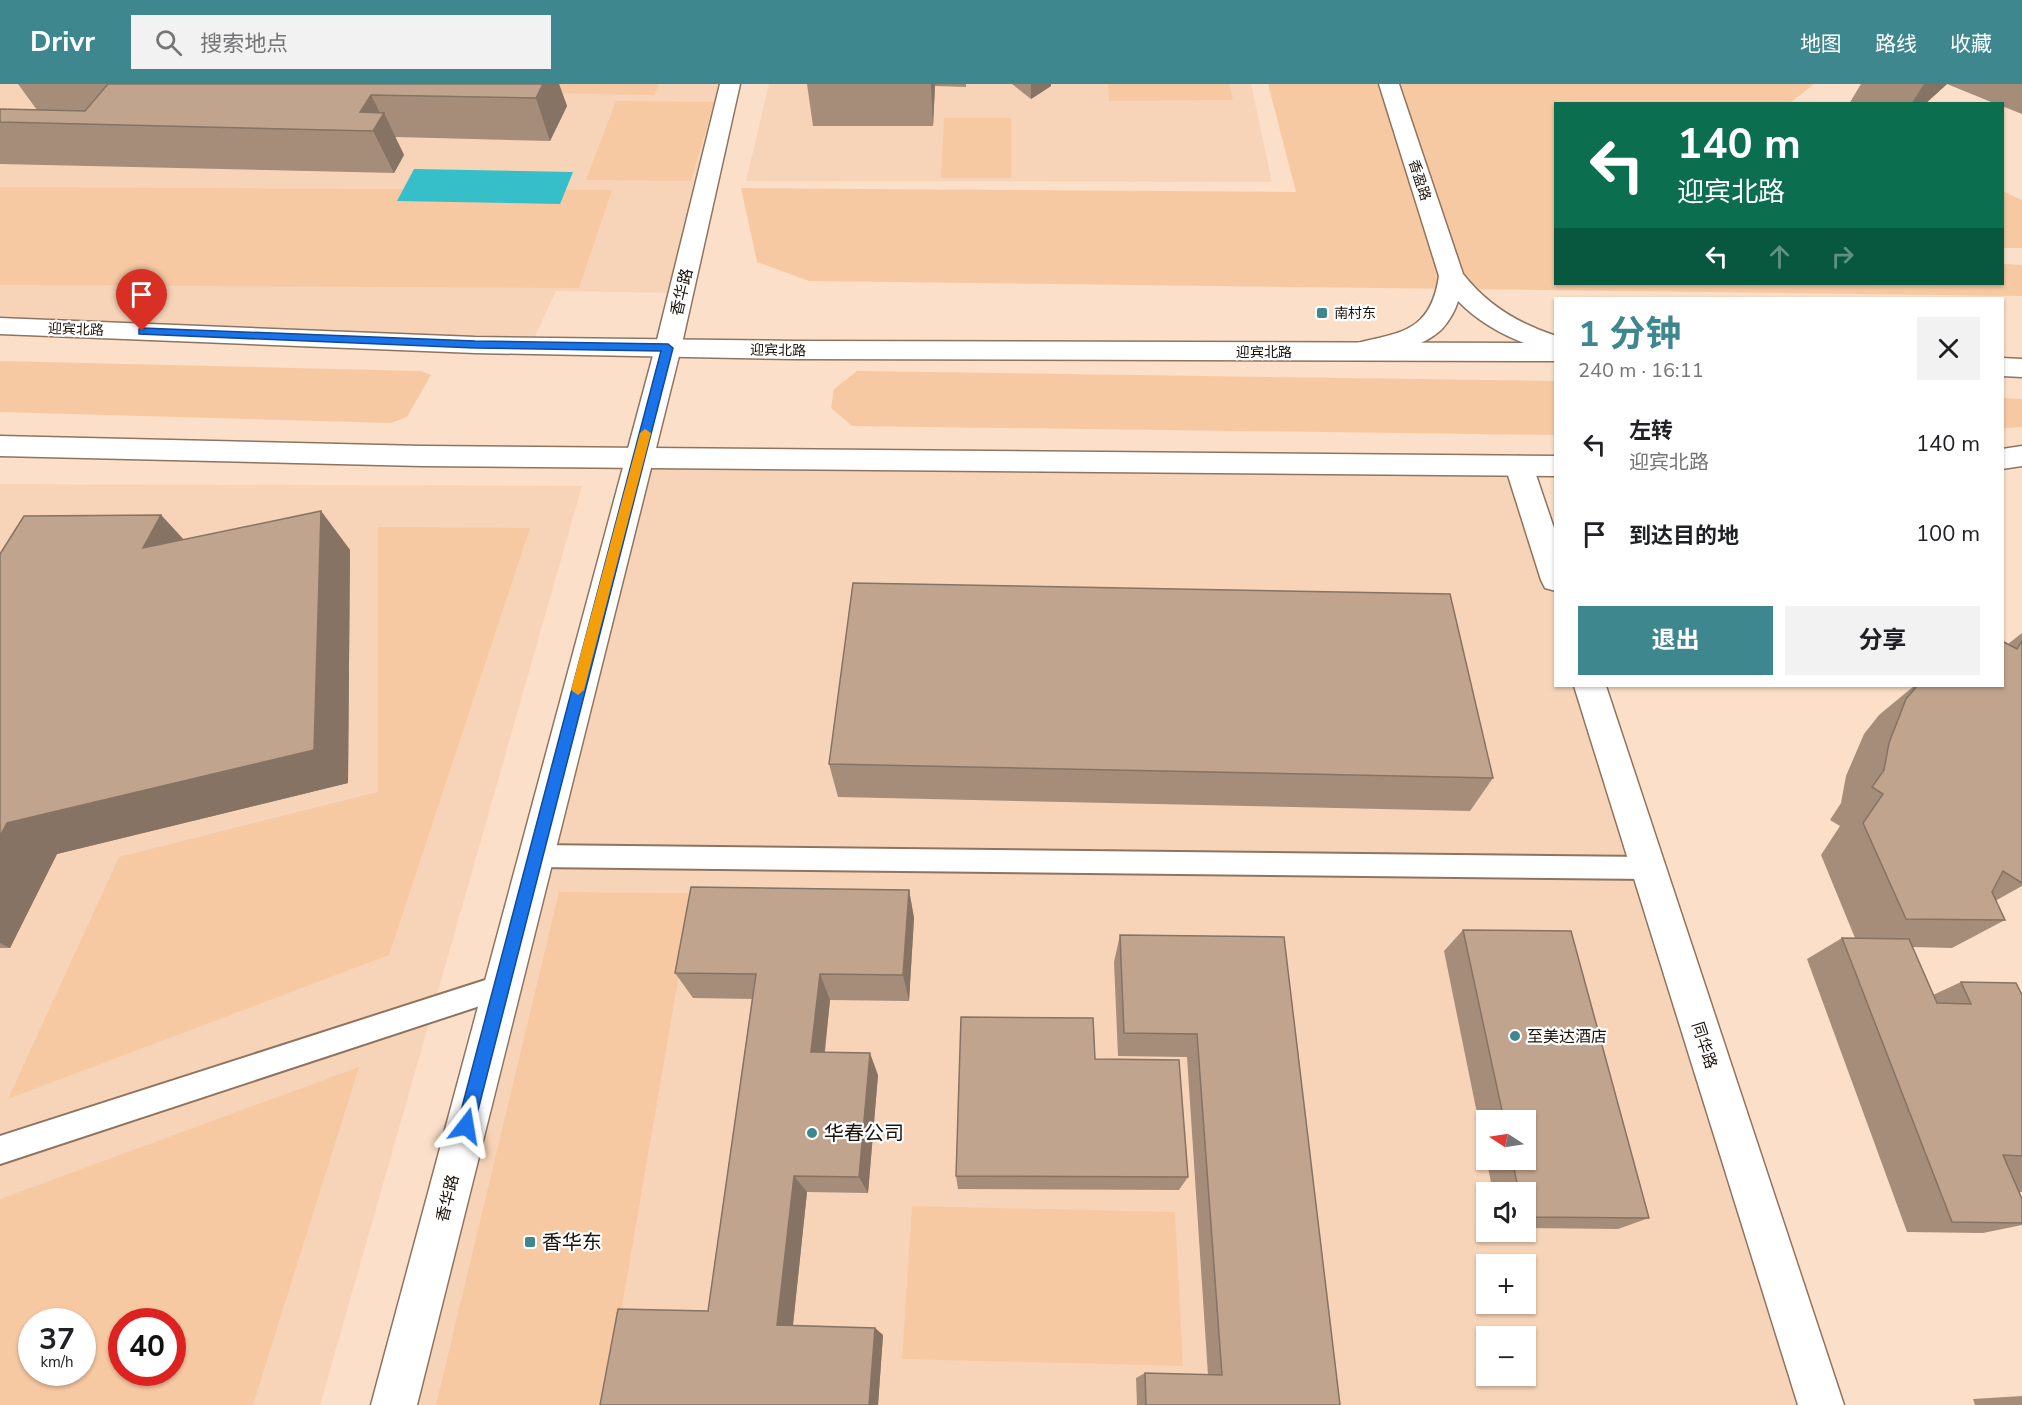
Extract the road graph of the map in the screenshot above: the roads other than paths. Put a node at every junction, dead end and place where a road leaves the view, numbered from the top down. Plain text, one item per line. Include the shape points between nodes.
1 (730, 84) edge
2 (1389, 84) edge
3 (1451, 276) junction
4 (0, 326) edge
5 (1554, 344) edge
6 (668, 348) junction
7 (1355, 352) junction
8 (1554, 352) edge
9 (2004, 365) edge
10 (2022, 366) edge
11 (0, 446) edge
12 (2022, 456) edge
13 (639, 458) junction
14 (2004, 459) edge
15 (1519, 466) junction
16 (1554, 466) edge
17 (2004, 470) edge
18 (2022, 470) edge
19 (1554, 574) edge
20 (1590, 687) edge
21 (535, 856) junction
22 (1648, 868) junction
23 (501, 987) junction
24 (0, 1150) edge
25 (394, 1405) edge
26 (1821, 1405) edge

1 - 6 main road, 香华路
2 - 3 main road, 香盈路
3 - 5 main road via 1482,311 1522,334
3 - 7 main road via 1445,309 1432,324 1395,343
4 - 6 main road, 迎宾北路 via 475,345
6 - 7 main road, 迎宾北路
6 - 13 main road, 香华路
7 - 8 main road, 迎宾北路
9 - 10 main road
11 - 13 main road
12 - 14 main road
13 - 15 main road
13 - 21 main road, 香华路
15 - 16 main road
15 - 19 main road
17 - 18 main road
20 - 22 main road, 同华路
21 - 22 lane
21 - 23 main road, 香华路
22 - 26 main road, 同华路
23 - 24 lane
23 - 25 main road, 香华路

